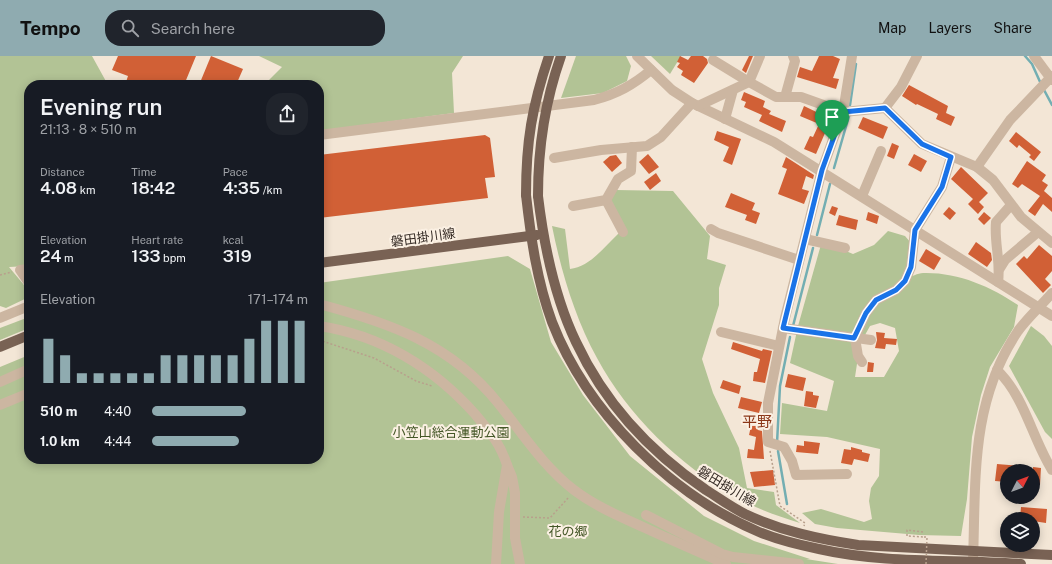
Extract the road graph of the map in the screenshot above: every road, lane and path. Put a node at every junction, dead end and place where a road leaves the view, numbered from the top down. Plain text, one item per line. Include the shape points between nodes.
1 (550, 56) edge
2 (561, 56) edge
3 (637, 56) edge
4 (760, 56) edge
5 (793, 56) edge
6 (852, 56) edge
7 (918, 56) edge
8 (1034, 56) edge
9 (713, 60) dead end
10 (651, 70) junction
11 (1047, 81) edge
12 (749, 82) junction
13 (733, 90) junction
14 (785, 97) junction
15 (695, 105) junction
16 (885, 108) junction
17 (843, 112) junction
18 (725, 119) junction
19 (324, 133) edge
20 (632, 147) junction
21 (880, 151) dead end
22 (951, 157) junction
23 (554, 158) dead end
24 (977, 167) junction
25 (822, 170) junction
26 (862, 196) junction
27 (606, 200) junction
28 (1011, 205) junction
29 (573, 206) dead end
30 (711, 229) dead end
31 (915, 230) junction
32 (623, 232) dead end
33 (1038, 232) junction
34 (543, 234) junction
35 (531, 236) junction
36 (805, 239) junction
37 (1052, 243) edge
38 (845, 248) dead end
39 (799, 260) junction
40 (324, 262) edge
41 (1000, 268) junction
42 (24, 270) edge
43 (0, 276) edge
44 (998, 282) junction
45 (1052, 293) edge
46 (324, 306) edge
47 (24, 308) edge
48 (1039, 308) junction
49 (1052, 316) edge
50 (0, 318) edge
51 (324, 327) edge
52 (783, 328) junction
53 (721, 332) dead end
54 (24, 337) edge
55 (854, 338) junction
56 (871, 340) dead end
57 (324, 342) edge
58 (779, 346) junction
59 (0, 348) edge
60 (862, 362) dead end
61 (997, 370) junction
62 (24, 371) edge
63 (441, 380) junction
64 (0, 382) edge
65 (24, 395) edge
66 (0, 405) edge
67 (768, 442) junction
68 (507, 465) junction
69 (1052, 470) edge
70 (847, 474) dead end
71 (574, 490) junction
72 (646, 515) dead end
73 (516, 517) junction
74 (923, 532) dead end
75 (814, 537) junction
76 (973, 550) junction
77 (1052, 555) edge
78 (973, 561) junction
79 (496, 564) edge
80 (520, 564) edge
81 (726, 564) edge
82 (799, 564) edge
83 (926, 564) edge
84 (1022, 564) edge

1 - 35 main road, bridge via 537,92 526,156 526,195
2 - 34 main road, bridge via 554,74 538,164 538,196
3 - 10 street
4 - 12 street
5 - 14 street via 795,61
6 - 17 street
7 - 16 street via 901,87
8 - 11 street
9 - 12 street
10 - 15 street via 672,90
10 - 19 street via 629,87 594,100
11 - 24 street via 1001,131
12 - 13 street
12 - 14 street via 776,97
13 - 15 street
13 - 18 street
14 - 17 street via 801,97
15 - 18 street
15 - 20 street via 661,137 647,146
16 - 17 street
16 - 22 street via 922,144
17 - 25 street
18 - 25 street via 774,142
20 - 23 street
20 - 27 street via 631,171 618,179
21 - 26 street
22 - 24 street
22 - 31 street via 942,187
24 - 28 street via 993,180
25 - 26 street
25 - 36 street
26 - 31 street
27 - 29 street
27 - 32 street
28 - 33 street
28 - 41 street via 996,222
30 - 39 street
31 - 44 street
31 - 55 street via 911,267 905,281 896,290 876,300 866,313
33 - 37 street
33 - 41 street via 1005,260
34 - 35 main road, 磐田掛川線
34 - 75 main road, 磐田掛川線 via 555,285 575,341 600,386 632,428 671,464 744,514
35 - 40 main road, 磐田掛川線
35 - 78 main road, 磐田掛川線 via 536,269 544,296 564,347 578,372 625,436 643,455 683,488 733,519 789,542 828,551 882,558
36 - 38 street
36 - 39 street
39 - 52 street
41 - 44 street
42 - 43 path
44 - 48 street
45 - 48 street
46 - 71 street via 394,327 424,341 454,360 481,383 544,462
47 - 50 street
48 - 49 street
48 - 61 street via 1030,315 1017,333
51 - 63 street via 385,345 424,367
52 - 55 street
52 - 58 street
53 - 58 street
54 - 59 main road
55 - 56 street
55 - 60 street
57 - 63 path via 374,358 416,381 431,386 437,385
58 - 67 street via 768,403
61 - 69 street via 1016,392
61 - 76 street via 985,401 979,430
62 - 64 street
63 - 68 street via 466,404 502,448
65 - 66 street
67 - 70 street via 784,447 796,475
67 - 75 path via 780,506 805,523 803,529
68 - 73 street via 512,477
68 - 79 street via 499,512
71 - 73 path via 550,518
71 - 81 street via 621,518
72 - 82 street via 722,554
73 - 80 street via 515,538
74 - 83 path, bridge via 907,530 907,536 927,537
75 - 76 main road, 磐田掛川線 via 858,545
76 - 77 main road, 磐田掛川線
76 - 78 street
78 - 84 main road, 磐田掛川線

